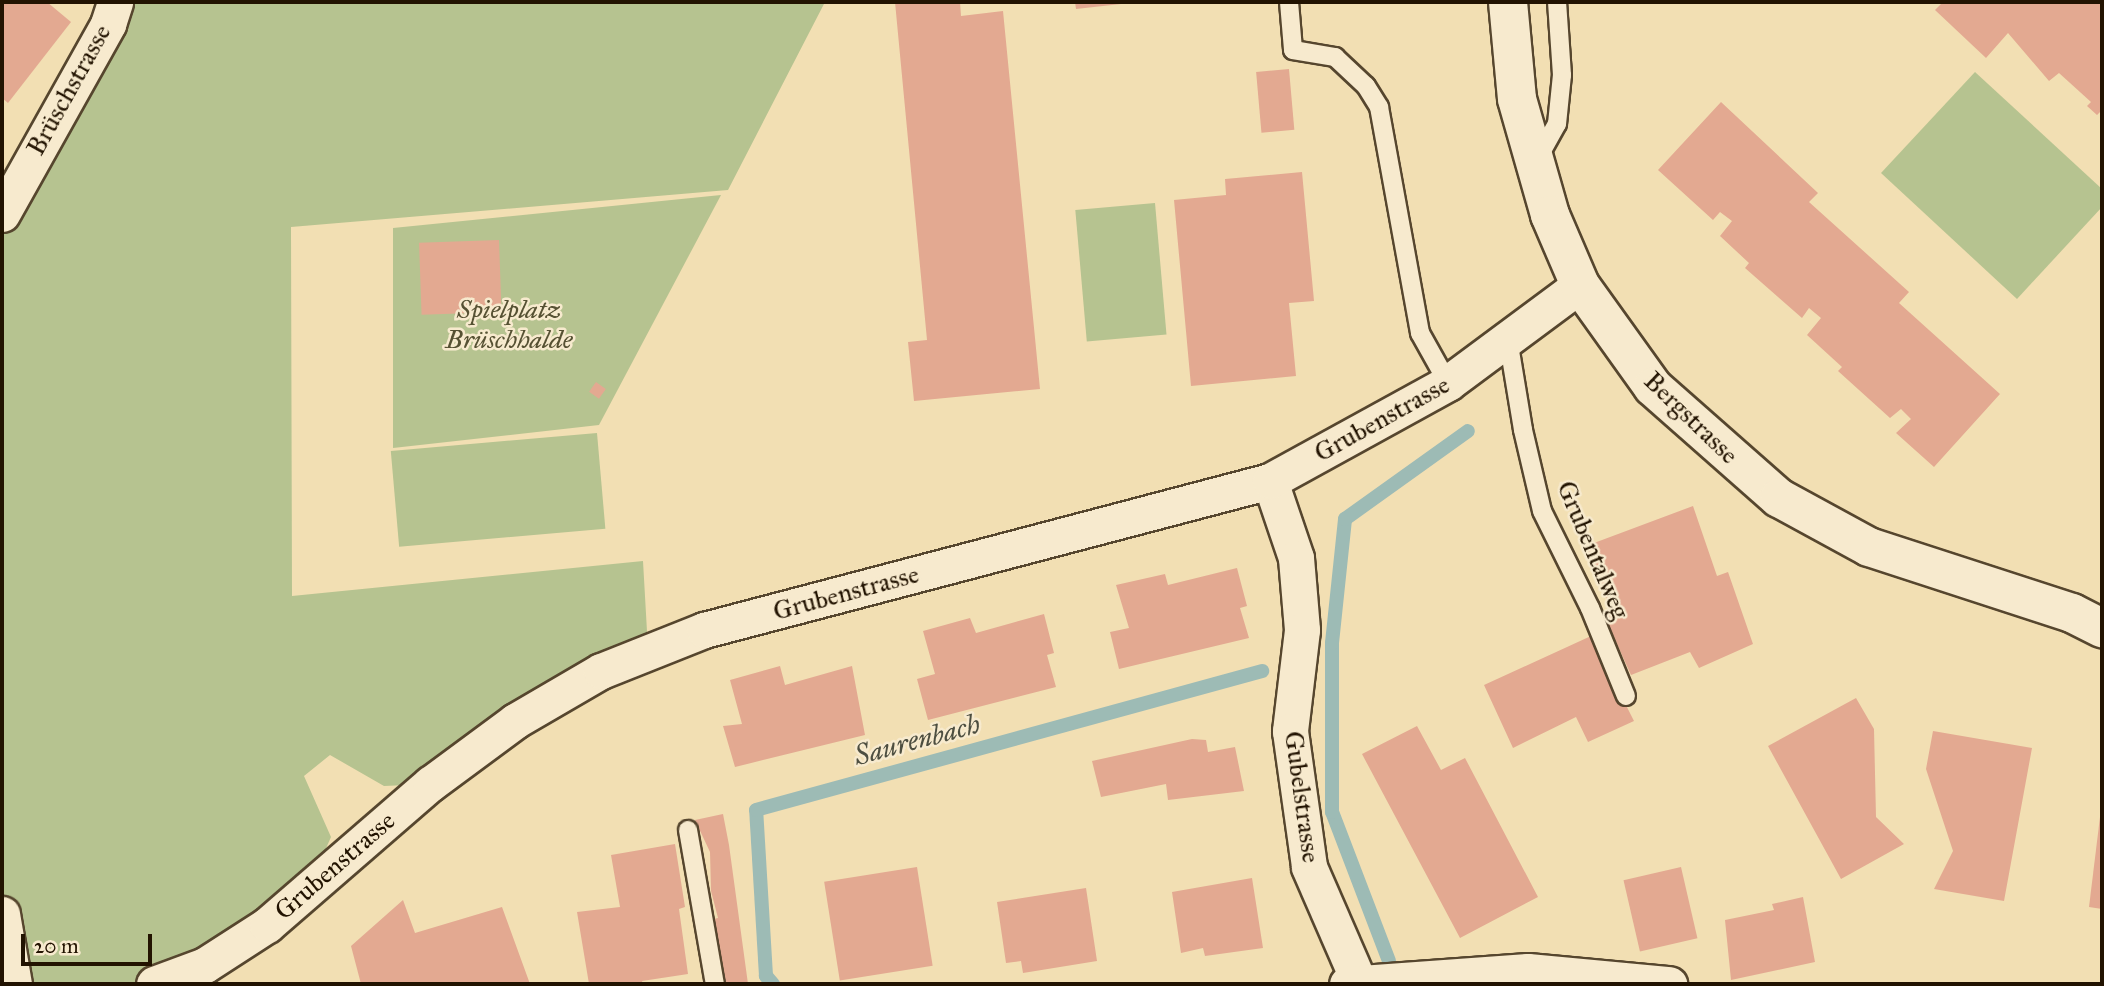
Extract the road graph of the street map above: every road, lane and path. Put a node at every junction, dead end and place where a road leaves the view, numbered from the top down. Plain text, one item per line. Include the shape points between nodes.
1 (115, 2) edge
2 (1289, 2) edge
3 (1508, 2) edge
4 (1557, 2) edge
5 (15, 157) edge
6 (1533, 167) junction
7 (2, 214) edge
8 (1580, 285) junction
9 (1508, 339) junction
10 (1448, 383) junction
11 (1270, 481) junction
12 (2102, 628) edge
13 (1626, 696) dead end
14 (688, 830) dead end
15 (2, 914) edge
16 (1353, 983) edge
17 (14, 984) edge
18 (154, 984) edge
19 (715, 984) edge
20 (1669, 984) edge

1 - 5 street, Brüschstrasse via 108,24
2 - 10 lane via 1293,50 1335,57 1366,86 1379,107 1420,334
3 - 6 street, Bergstrasse via 1517,99
4 - 6 lane via 1562,75 1558,124
5 - 7 street, Brüschstrasse
6 - 8 street, Bergstrasse
8 - 9 street, Grubenstrasse
8 - 12 street, Bergstrasse via 1653,387 1779,498 1869,547 2072,613
9 - 10 street, Grubenstrasse
9 - 13 lane, Grubentalweg via 1522,430 1542,511 1590,608
10 - 11 street, Grubenstrasse
11 - 16 street, Gubelstrasse via 1296,558 1302,630 1290,731 1309,867
11 - 18 street, Grubenstrasse via 704,630 648,649 515,721 378,826 267,925 205,965
14 - 19 lane
15 - 17 street
16 - 20 street via 1528,971

